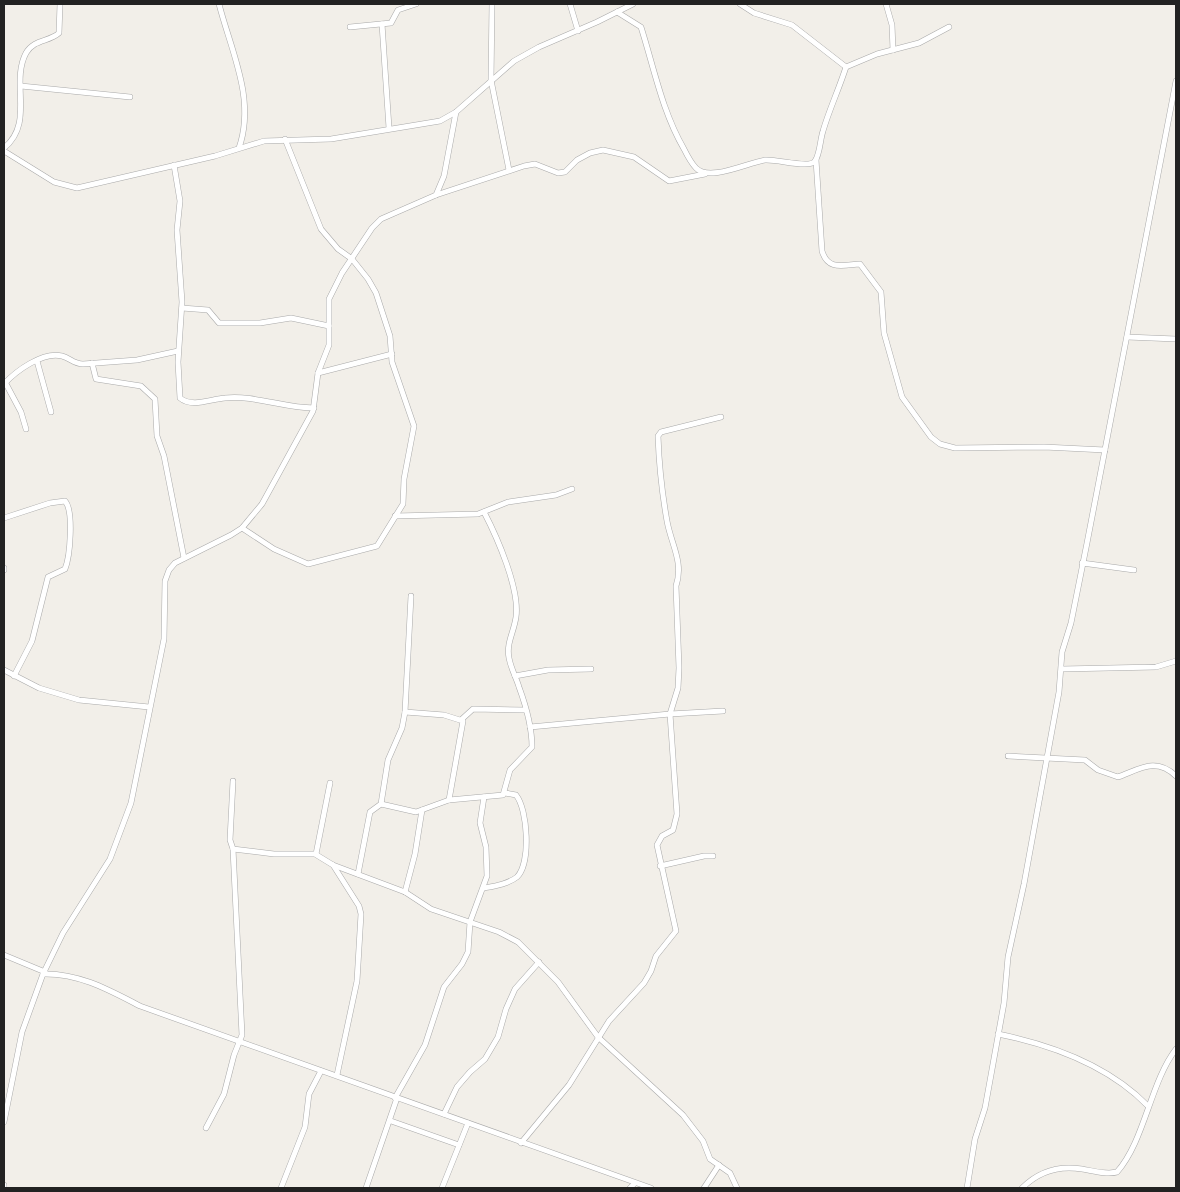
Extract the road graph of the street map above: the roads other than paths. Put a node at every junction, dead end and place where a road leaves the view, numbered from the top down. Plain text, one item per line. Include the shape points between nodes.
1 (60, 4) edge
2 (219, 4) edge
3 (416, 4) edge
4 (492, 4) edge
5 (570, 4) edge
6 (633, 4) edge
7 (740, 4) edge
8 (886, 4) edge
9 (617, 12) junction
10 (382, 24) junction
11 (350, 27) dead end
12 (949, 27) dead end
13 (578, 31) junction
14 (893, 50) junction
15 (846, 67) junction
16 (491, 80) junction
17 (1176, 81) edge
18 (21, 86) junction
19 (130, 97) dead end
20 (456, 112) junction
21 (389, 128) junction
22 (285, 139) junction
23 (239, 148) junction
24 (4, 150) edge
25 (816, 160) junction
26 (174, 165) junction
27 (509, 170) junction
28 (708, 174) junction
29 (436, 195) junction
30 (352, 259) junction
31 (182, 308) junction
32 (329, 326) junction
33 (1127, 336) junction
34 (1176, 340) edge
35 (178, 351) junction
36 (392, 354) junction
37 (37, 361) junction
38 (92, 363) junction
39 (318, 372) junction
40 (4, 383) edge
41 (314, 408) junction
42 (51, 412) dead end
43 (721, 417) dead end
44 (26, 429) dead end
45 (1105, 450) junction
46 (572, 489) dead end
47 (484, 512) junction
48 (395, 516) junction
49 (4, 518) edge
50 (242, 528) junction
51 (184, 558) junction
52 (1082, 563) junction
53 (1134, 570) dead end
54 (412, 596) dead end
55 (1176, 661) edge
56 (591, 669) dead end
57 (1062, 669) junction
58 (4, 670) edge
59 (14, 676) junction
60 (515, 676) junction
61 (149, 706) junction
62 (526, 710) junction
63 (723, 711) dead end
64 (405, 712) junction
65 (670, 714) junction
66 (462, 719) junction
67 (530, 727) junction
68 (1008, 756) dead end
69 (1048, 758) junction
70 (1176, 776) edge
71 (233, 781) dead end
72 (330, 784) dead end
73 (505, 793) junction
74 (484, 797) junction
75 (449, 800) junction
76 (381, 804) junction
77 (422, 810) junction
78 (233, 849) junction
79 (316, 854) junction
80 (713, 856) dead end
81 (333, 865) junction
82 (660, 866) junction
83 (358, 874) junction
84 (484, 888) junction
85 (405, 892) junction
86 (470, 922) junction
87 (4, 955) edge
88 (539, 962) junction
89 (44, 973) junction
90 (998, 1034) junction
91 (598, 1037) junction
92 (238, 1041) junction
93 (1176, 1049) edge
94 (321, 1072) junction
95 (336, 1075) junction
96 (396, 1098) junction
97 (1148, 1106) junction
98 (444, 1114) junction
99 (391, 1121) junction
100 (4, 1122) edge
101 (468, 1123) junction
102 (206, 1128) dead end
103 (521, 1143) junction
104 (459, 1145) junction
105 (719, 1165) junction
106 (635, 1183) junction
107 (280, 1188) edge
108 (366, 1188) edge
109 (442, 1188) edge
110 (630, 1188) edge
111 (651, 1188) edge
112 (704, 1188) edge
113 (738, 1188) edge
114 (967, 1188) edge
115 (1022, 1188) edge

1 - 18 street via 59,33 39,41 26,52
2 - 23 street via 243,92 246,117
3 - 10 street via 398,10 392,22
4 - 16 street
5 - 13 street
6 - 9 street
7 - 15 street via 754,13 792,25
8 - 14 street via 892,25
9 - 13 street
9 - 28 street via 641,27 661,97 676,135 695,167
10 - 11 street
10 - 21 street
12 - 14 street via 919,43
13 - 16 street via 539,46
14 - 15 street
15 - 25 street
16 - 20 street
16 - 27 street
17 - 33 street
18 - 19 street
18 - 24 street via 18,125
20 - 21 street via 440,121
20 - 29 street via 444,176
21 - 22 street via 331,139
22 - 23 street
22 - 30 street via 321,228 338,249
23 - 26 street
24 - 26 street via 54,182 77,188
25 - 28 street via 808,166 768,160
25 - 45 street via 824,260 838,266 860,264 878,286 884,333 902,397 931,437 954,448 1028,446
26 - 31 street via 180,201 177,230
27 - 28 street via 535,164 558,173 564,172 577,160 603,150 634,157 669,181
27 - 29 street
29 - 30 street via 381,219
30 - 32 street via 329,299
30 - 36 street via 376,293
31 - 32 street via 208,310 219,323 260,323 299,318
31 - 35 street
32 - 39 street via 329,345
33 - 34 street
33 - 45 street
35 - 38 street via 137,360
35 - 41 street via 178,390 183,400 202,402 248,398
36 - 39 street
36 - 48 street via 414,430 404,479 403,504
37 - 38 street via 60,355 75,363
37 - 40 street via 20,368
37 - 42 street
38 - 51 street via 96,379 135,384 155,399 157,436 164,456
39 - 41 street
40 - 44 street via 21,412
41 - 50 street via 262,504
43 - 65 street via 661,432 658,436 667,524 680,575 676,586 678,688
45 - 52 street
46 - 47 street via 556,495 508,502
47 - 48 street
47 - 60 street via 503,554 516,607 508,643
48 - 50 street via 377,546 312,564 288,557
49 - 59 street via 50,502 64,501 68,505 68,563 65,570 48,577 32,641
50 - 51 street
51 - 61 street via 173,565 165,581 164,639
52 - 53 street
52 - 57 street via 1062,652
54 - 64 street
55 - 57 street via 1156,667
56 - 60 street via 548,670
57 - 69 street
58 - 59 street
59 - 61 street via 39,688 79,700
60 - 62 street
61 - 89 street via 131,803 120,837 52,953
62 - 66 street via 472,710
62 - 67 street
63 - 65 street
64 - 66 street
64 - 76 street via 402,728 388,760
65 - 67 street
65 - 82 street via 677,814 673,830 658,840
66 - 75 street via 464,723
67 - 73 street via 532,747 510,770
68 - 69 street
69 - 70 street via 1085,760 1098,770 1118,776 1156,764
69 - 90 street via 1008,957
71 - 78 street via 230,840
72 - 79 street
73 - 74 street
73 - 84 street via 516,795 519,800 526,837 522,868 511,881
74 - 75 street
74 - 84 street via 480,823 486,847
75 - 77 street
76 - 77 street via 409,812
76 - 83 street via 370,812
77 - 85 street
78 - 79 street via 274,854
78 - 92 street via 242,1035
79 - 81 street
80 - 82 street
81 - 83 street
81 - 95 street via 361,914 357,981
82 - 91 street via 676,931 656,956 644,983 608,1021
83 - 85 street
84 - 86 street
85 - 86 street via 431,909
86 - 88 street via 518,942
86 - 96 street via 466,958 444,987 425,1045
87 - 89 street
88 - 91 street via 558,982
88 - 98 street via 515,989 498,1038 485,1059 458,1087
89 - 92 street via 78,978 140,1006
89 - 100 street via 22,1032
90 - 97 street via 1035,1042 1099,1069
90 - 114 street
91 - 103 street via 568,1085
91 - 105 street via 683,1115 700,1135 710,1159
92 - 94 street
92 - 102 street via 224,1094
93 - 97 street
94 - 95 street
94 - 107 street via 310,1094 305,1127
95 - 96 street
96 - 98 street
96 - 99 street
97 - 115 street via 1132,1146 1117,1172 1068,1167 1054,1169 1037,1175
98 - 101 street
99 - 104 street
99 - 108 street
101 - 103 street
101 - 104 street
103 - 106 street
104 - 109 street
105 - 112 street
105 - 113 street via 730,1173
106 - 110 street
106 - 111 street

